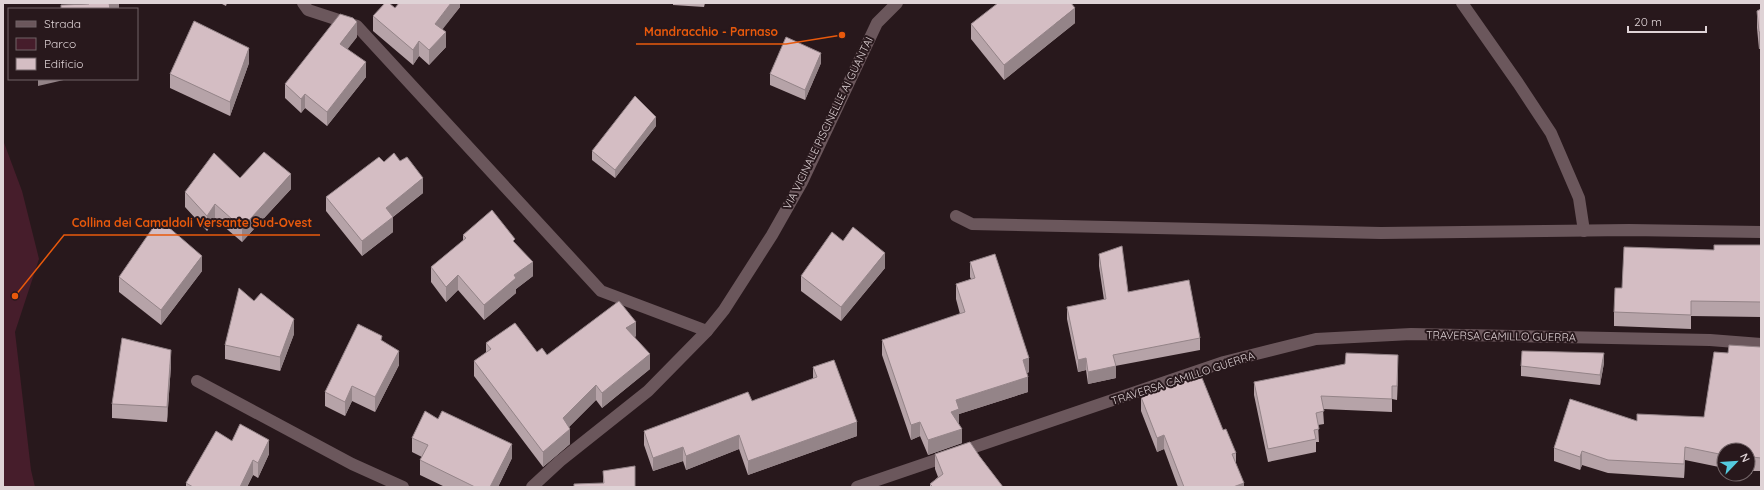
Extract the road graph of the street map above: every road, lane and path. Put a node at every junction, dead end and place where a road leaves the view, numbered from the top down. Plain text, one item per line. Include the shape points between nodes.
1 (303, 3) edge
2 (898, 3) edge
3 (1462, 3) edge
4 (956, 216) dead end
5 (1584, 230) junction
6 (1761, 232) edge
7 (707, 331) junction
8 (1761, 344) edge
9 (197, 382) dead end
10 (403, 487) edge
11 (532, 487) edge
12 (857, 487) edge

1 - 7 street via 308,10 357,26 600,291
2 - 7 street, VIA VICINALE PISCINELLE AI GUANTAI via 876,23 802,182 772,235 724,310
3 - 5 street via 1551,133 1579,198
4 - 5 street via 972,224 1381,233
5 - 6 street
7 - 11 street, VIA VICINALE PISCINELLE AI GUANTAI via 648,391 560,461
8 - 12 street, TRAVERSA CAMILLO GUERRA via 1710,340 1410,334 1316,339 1224,362
9 - 10 street via 352,464

